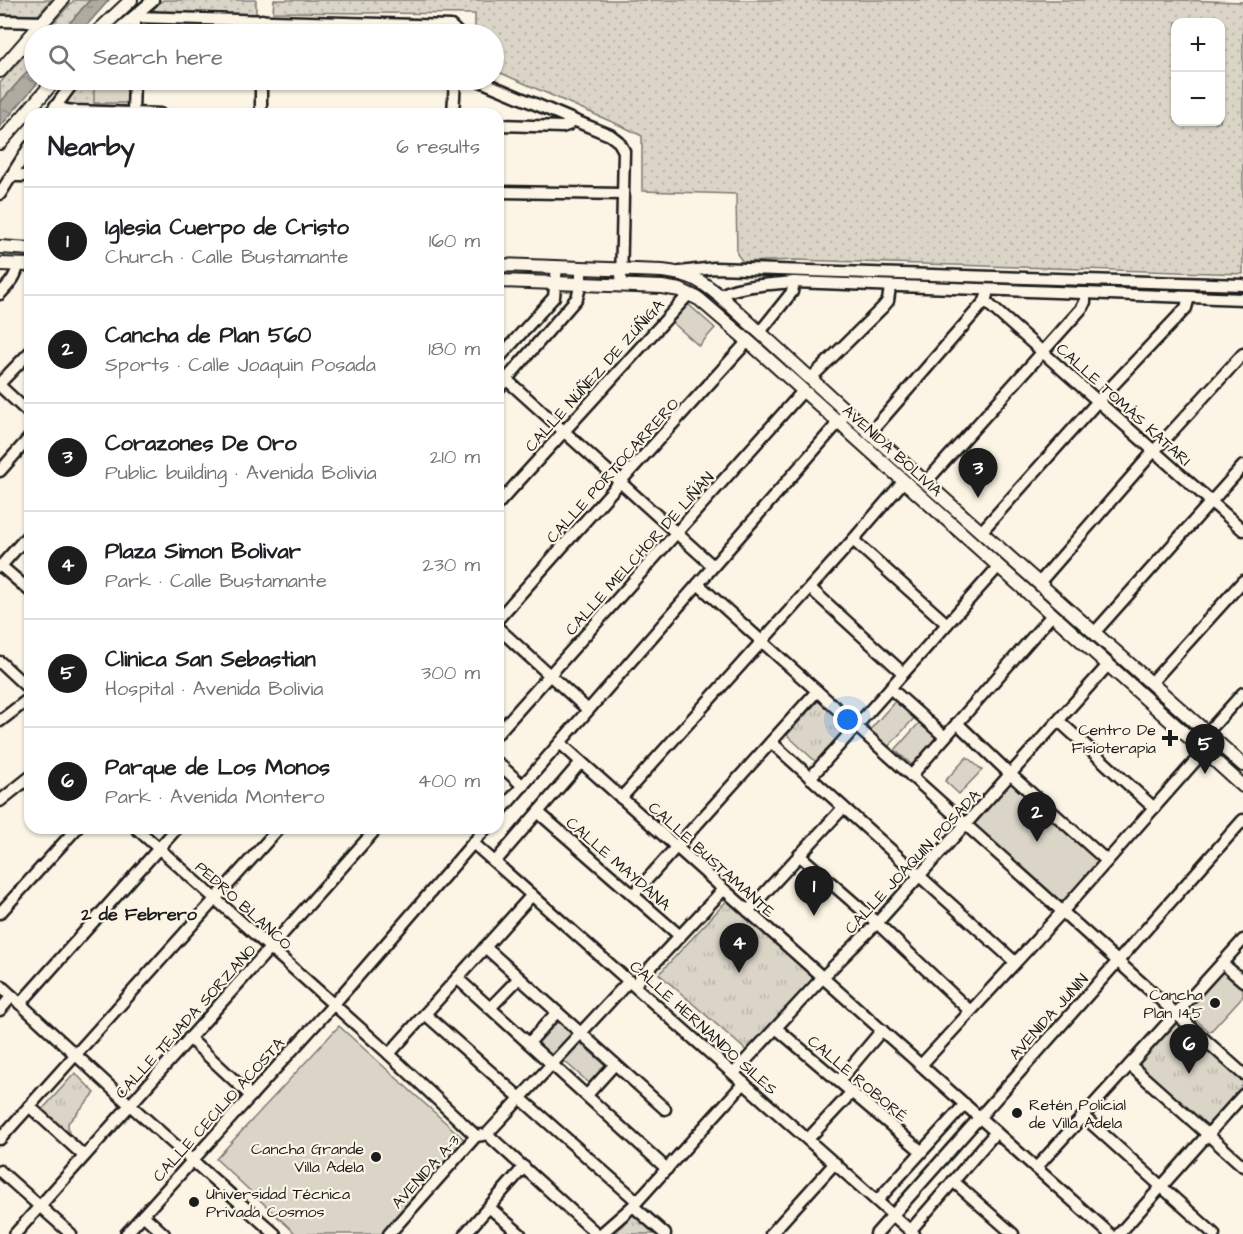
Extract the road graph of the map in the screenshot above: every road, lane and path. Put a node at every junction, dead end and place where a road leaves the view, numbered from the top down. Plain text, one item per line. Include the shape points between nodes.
1 (62, 0) edge
2 (131, 0) edge
3 (153, 0) edge
4 (135, 17) junction
5 (262, 20) junction
6 (0, 21) edge
7 (43, 22) joint
8 (106, 24) edge
9 (126, 24) edge
10 (135, 24) edge
11 (262, 24) edge
12 (388, 24) edge
13 (24, 44) edge
14 (0, 71) edge
15 (46, 90) edge
16 (68, 90) edge
17 (134, 90) edge
18 (261, 90) edge
19 (454, 90) edge
20 (502, 90) edge
21 (31, 108) edge
22 (54, 108) edge
23 (133, 108) edge
24 (261, 108) edge
25 (453, 108) edge
26 (24, 116) edge
27 (573, 120) junction
28 (504, 125) edge
29 (0, 143) edge
30 (24, 155) edge
31 (11, 176) junction
32 (24, 176) edge
33 (504, 192) edge
34 (0, 194) edge
35 (623, 194) junction
36 (0, 247) edge
37 (24, 249) edge
38 (0, 264) edge
39 (24, 265) edge
40 (504, 265) edge
41 (557, 267) junction
42 (581, 268) junction
43 (621, 270) junction
44 (676, 273) junction
45 (504, 281) edge
46 (794, 282) junction
47 (556, 283) junction
48 (581, 284) junction
49 (621, 285) junction
50 (1243, 285) edge
51 (890, 287) junction
52 (990, 290) junction
53 (1085, 293) junction
54 (0, 294) edge
55 (689, 294) junction
56 (554, 297) junction
57 (720, 297) junction
58 (1189, 297) junction
59 (1243, 299) edge
60 (985, 301) junction
61 (572, 305) junction
62 (760, 332) junction
63 (748, 341) junction
64 (504, 352) edge
65 (1043, 353) junction
66 (1243, 354) edge
67 (24, 358) edge
68 (811, 378) junction
69 (507, 380) junction
70 (504, 383) edge
71 (0, 384) edge
72 (803, 392) junction
73 (1098, 401) junction
74 (24, 408) edge
75 (847, 412) junction
76 (838, 423) junction
77 (564, 432) junction
78 (870, 433) junction
79 (24, 444) edge
80 (1154, 451) junction
81 (1243, 466) edge
82 (0, 471) edge
83 (620, 482) junction
84 (903, 482) junction
85 (926, 483) junction
86 (504, 497) edge
87 (1211, 502) junction
88 (1243, 530) edge
89 (981, 532) junction
90 (677, 533) junction
91 (24, 539) edge
92 (853, 540) junction
93 (0, 566) edge
94 (713, 567) junction
95 (998, 567) junction
96 (1243, 581) edge
97 (698, 584) junction
98 (1039, 584) junction
99 (24, 586) edge
100 (810, 588) junction
101 (504, 612) edge
102 (1052, 615) junction
103 (947, 624) junction
104 (504, 633) edge
105 (1094, 633) junction
106 (762, 642) junction
107 (0, 663) edge
108 (1108, 666) junction
109 (903, 673) junction
110 (550, 675) junction
111 (1151, 683) junction
112 (24, 685) edge
113 (890, 688) junction
114 (817, 691) junction
115 (1243, 693) edge
116 (24, 703) edge
117 (588, 710) junction
118 (0, 721) edge
119 (1059, 721) junction
120 (957, 723) junction
121 (504, 727) edge
122 (856, 727) junction
123 (1207, 733) junction
124 (945, 737) junction
125 (771, 742) junction
126 (560, 743) junction
127 (1204, 751) junction
128 (581, 762) junction
129 (1243, 765) edge
130 (504, 769) edge
131 (1011, 775) junction
132 (911, 776) junction
133 (810, 778) junction
134 (24, 782) edge
135 (523, 786) junction
136 (1243, 786) edge
137 (621, 798) junction
138 (0, 801) edge
139 (504, 807) edge
140 (1154, 807) junction
141 (843, 808) junction
142 (538, 813) junction
143 (1243, 820) edge
144 (966, 825) junction
145 (72, 834) edge
146 (143, 834) edge
147 (172, 834) edge
148 (274, 834) edge
149 (372, 834) edge
150 (479, 834) edge
151 (473, 843) junction
152 (676, 847) junction
153 (159, 849) junction
154 (798, 855) junction
155 (1107, 861) junction
156 (495, 862) junction
157 (920, 876) junction
158 (723, 890) junction
159 (532, 895) junction
160 (633, 895) junction
161 (215, 899) junction
162 (748, 911) junction
163 (1062, 912) junction
164 (0, 913) edge
165 (877, 923) junction
166 (680, 936) junction
167 (1243, 940) edge
168 (484, 947) junction
169 (270, 948) junction
170 (1117, 961) junction
171 (1015, 962) junction
172 (1222, 963) junction
173 (823, 977) junction
174 (457, 978) junction
175 (519, 978) junction
176 (1243, 981) edge
177 (632, 983) junction
178 (0, 985) edge
179 (16, 1000) junction
180 (333, 1005) junction
181 (490, 1008) junction
182 (0, 1011) edge
183 (970, 1011) junction
184 (557, 1012) junction
185 (425, 1014) junction
186 (1176, 1014) junction
187 (776, 1028) junction
188 (882, 1030) junction
189 (580, 1033) junction
190 (189, 1038) junction
191 (529, 1043) junction
192 (76, 1054) junction
193 (389, 1054) junction
194 (552, 1064) junction
195 (615, 1064) junction
196 (921, 1065) junction
197 (1130, 1065) junction
198 (734, 1073) junction
199 (1243, 1074) edge
200 (839, 1081) junction
201 (744, 1083) junction
202 (852, 1092) junction
203 (586, 1095) junction
204 (1243, 1095) edge
205 (251, 1096) junction
206 (521, 1099) junction
207 (965, 1104) junction
208 (130, 1105) junction
209 (29, 1106) junction
210 (665, 1109) dead end
211 (1083, 1116) junction
212 (979, 1117) junction
213 (996, 1132) junction
214 (482, 1135) junction
215 (1208, 1135) junction
216 (0, 1139) edge
217 (808, 1139) junction
218 (921, 1151) junction
219 (84, 1156) junction
220 (192, 1161) junction
221 (835, 1163) junction
222 (1243, 1166) edge
223 (524, 1167) junction
224 (667, 1168) junction
225 (1036, 1168) junction
226 (0, 1171) edge
227 (953, 1180) junction
228 (1161, 1187) junction
229 (877, 1201) junction
230 (635, 1204) junction
231 (39, 1206) junction
232 (489, 1207) junction
233 (143, 1215) junction
234 (893, 1215) junction
235 (912, 1232) edge
236 (15, 1234) edge
237 (71, 1234) edge
238 (126, 1234) edge
239 (164, 1234) edge
240 (274, 1234) edge
241 (389, 1234) edge
242 (465, 1234) edge
243 (520, 1234) edge
244 (599, 1234) edge
245 (664, 1234) edge
246 (771, 1234) edge
247 (876, 1234) edge
248 (1013, 1234) edge
249 (1110, 1234) edge
250 (1119, 1234) edge
251 (1214, 1234) edge

1 - 7 main road
2 - 8 main road
3 - 4 street
4 - 5 street
4 - 9 street
4 - 10 street
5 - 11 street
5 - 12 street
6 - 7 street
13 - 14 main road
15 - 21 main road
16 - 22 street
17 - 23 street
18 - 24 street
19 - 25 street
20 - 27 street
26 - 29 main road
27 - 28 street via 562,127
27 - 35 street via 619,142 624,151
30 - 31 street
31 - 32 street
31 - 34 street
33 - 35 street
35 - 43 street
36 - 37 main road
38 - 39 main road
39 - 54 street
40 - 41 main road, AVENIDA BOLIVIA
41 - 42 main road, AVENIDA BOLIVIA
41 - 47 street
42 - 43 main road, AVENIDA BOLIVIA
42 - 48 street
43 - 44 main road, AVENIDA BOLIVIA
43 - 49 street
44 - 50 street via 714,268
44 - 57 main road, AVENIDA BOLIVIA via 703,282
45 - 47 main road, AVENIDA BOLIVIA
46 - 51 street
46 - 57 street via 738,289
46 - 62 street via 792,292
47 - 48 main road, AVENIDA BOLIVIA
47 - 56 street
48 - 49 main road, AVENIDA BOLIVIA
48 - 61 street
49 - 55 main road, AVENIDA BOLIVIA via 662,286
51 - 52 street
51 - 68 street via 883,307
52 - 53 street
52 - 60 street
53 - 58 street
53 - 65 street via 1082,308
55 - 63 main road, AVENIDA BOLIVIA
55 - 77 street, CALLE NÚÑEZ DE ZÚÑIGA
56 - 61 street via 565,297
56 - 64 street
57 - 62 main road, AVENIDA BOLIVIA
58 - 59 street
58 - 73 street via 1186,308
60 - 65 street, CALLE TOMÁS KATARI
60 - 78 street
61 - 69 street
62 - 68 main road, AVENIDA BOLIVIA
63 - 72 main road, AVENIDA BOLIVIA
63 - 83 street, CALLE PORTOCARRERO
65 - 73 street, CALLE TOMÁS KATARI
65 - 85 street
66 - 80 street
67 - 71 street
68 - 75 main road, AVENIDA BOLIVIA
69 - 70 street
69 - 77 street
71 - 74 street
72 - 76 main road, AVENIDA BOLIVIA
72 - 90 street, CALLE MELCHOR DE LIÑÁN
73 - 80 street, CALLE TOMÁS KATARI
73 - 89 street
75 - 76 street
75 - 78 main road, AVENIDA BOLIVIA
76 - 84 main road, AVENIDA BOLIVIA
76 - 94 street
77 - 83 street
77 - 86 street, CALLE NÚÑEZ DE ZÚÑIGA
78 - 85 main road, AVENIDA BOLIVIA
79 - 82 street
80 - 87 street, CALLE TOMÁS KATARI
80 - 98 street
81 - 87 street
83 - 90 street
83 - 101 street, CALLE PORTOCARRERO
84 - 92 street
84 - 95 main road, AVENIDA BOLIVIA
85 - 89 main road, AVENIDA BOLIVIA
87 - 88 street, CALLE TOMÁS KATARI
87 - 105 street
89 - 98 main road, AVENIDA BOLIVIA
90 - 94 street
90 - 110 street, CALLE MELCHOR DE LIÑÁN
91 - 93 street
92 - 100 street
92 - 103 street
93 - 99 street
94 - 97 street
95 - 102 main road, AVENIDA BOLIVIA
95 - 103 street
96 - 111 street
97 - 106 street
97 - 117 street
98 - 105 main road, AVENIDA BOLIVIA
100 - 106 street
100 - 109 street
102 - 108 main road, AVENIDA BOLIVIA
102 - 120 street
103 - 109 street
104 - 110 street
105 - 111 main road, AVENIDA BOLIVIA
106 - 114 street
106 - 137 street
107 - 112 street
108 - 119 street, CALLE JOAQUIN POSADA
108 - 127 main road, AVENIDA BOLIVIA
109 - 113 street
110 - 117 street
110 - 121 street, CALLE MELCHOR DE LIÑÁN
111 - 123 main road, AVENIDA BOLIVIA
113 - 122 street
113 - 124 street
114 - 122 street
114 - 125 street
115 - 123 street
116 - 118 street
117 - 126 street
119 - 131 street, CALLE JOAQUIN POSADA
119 - 140 street
120 - 124 street
120 - 131 street
122 - 132 street
122 - 133 street
123 - 129 main road, AVENIDA BOLIVIA
124 - 132 street
125 - 133 street
125 - 152 street
126 - 128 street, CALLE BUSTAMANTE
126 - 135 street
127 - 136 main road, AVENIDA BOLIVIA
127 - 140 street
128 - 137 street, CALLE BUSTAMANTE
128 - 142 street
130 - 135 street
131 - 144 street, CALLE JOAQUIN POSADA
131 - 155 street
132 - 144 street
133 - 141 street
134 - 138 street
135 - 139 street
137 - 152 street, CALLE BUSTAMANTE
140 - 155 street
141 - 154 street
141 - 157 street
142 - 156 street
142 - 160 street, CALLE MAYDANA
143 - 170 street, AVENIDA JUNIN
144 - 157 street, CALLE JOAQUIN POSADA
144 - 163 street
145 - 164 street
146 - 153 street, PEDRO BLANCO
147 - 153 street
148 - 161 street
149 - 169 street, CALLE TEJADA SORZANO
150 - 151 street, CALLE CECILIO ACOSTA
151 - 156 street, CALLE HERNANDO SILES
151 - 180 street, CALLE CECILIO ACOSTA
152 - 158 street, CALLE BUSTAMANTE
152 - 160 street
153 - 161 street, PEDRO BLANCO
153 - 179 street
154 - 162 street
154 - 165 street
155 - 163 street
156 - 159 street, CALLE HERNANDO SILES
157 - 165 street, CALLE JOAQUIN POSADA
157 - 171 street
158 - 162 street, CALLE BUSTAMANTE
158 - 166 street, AVENIDA A-3
159 - 168 street
159 - 177 street, CALLE HERNANDO SILES
160 - 166 street, CALLE MAYDANA
161 - 169 street, PEDRO BLANCO
161 - 192 street
162 - 173 street, CALLE BUSTAMANTE
163 - 170 street
163 - 171 street
165 - 173 street, CALLE JOAQUIN POSADA
165 - 183 street
166 - 177 street, AVENIDA A-3
167 - 172 street
168 - 174 street
168 - 175 street
169 - 180 street, PEDRO BLANCO
169 - 190 street, CALLE TEJADA SORZANO
170 - 186 street
170 - 212 street, AVENIDA JUNIN
171 - 183 street
172 - 176 street
172 - 186 street
173 - 187 street, CALLE JOAQUIN POSADA
173 - 188 street, CALLE BUSTAMANTE
174 - 181 street
174 - 185 street
175 - 181 street
175 - 184 street
177 - 189 street, AVENIDA A-3
177 - 198 street, CALLE HERNANDO SILES
178 - 179 street
179 - 182 street
179 - 192 street
180 - 193 street, PEDRO BLANCO
180 - 205 street, CALLE CECILIO ACOSTA
181 - 191 street
183 - 196 street
184 - 189 street
184 - 191 street
185 - 193 street
185 - 206 street
186 - 197 street
186 - 199 street
187 - 198 street, CALLE JOAQUIN POSADA
187 - 200 street, CALLE ROBORÉ
188 - 196 street, CALLE BUSTAMANTE
188 - 200 street
189 - 194 street, AVENIDA A-3
189 - 195 street
190 - 205 street
190 - 208 street, CALLE TEJADA SORZANO
191 - 194 street
192 - 208 street
192 - 209 street
193 - 214 street, PEDRO BLANCO
194 - 203 street
194 - 206 street, AVENIDA A-3
195 - 203 street
195 - 210 street
196 - 207 street, CALLE BUSTAMANTE
197 - 211 street
197 - 215 street
198 - 201 street, CALLE HERNANDO SILES
200 - 202 street, CALLE ROBORÉ
201 - 217 street, CALLE HERNANDO SILES
201 - 224 street
202 - 217 street
202 - 218 street, CALLE ROBORÉ
203 - 224 street
204 - 215 street
205 - 220 street, CALLE CECILIO ACOSTA
206 - 214 street, AVENIDA A-3
206 - 230 street
207 - 212 street, CALLE BUSTAMANTE
207 - 218 street
208 - 219 street, CALLE TEJADA SORZANO
208 - 220 street
209 - 216 street
209 - 219 street
211 - 225 street
211 - 228 street
212 - 213 street, CALLE BUSTAMANTE
212 - 234 street, AVENIDA JUNIN
213 - 225 street, CALLE BUSTAMANTE
213 - 227 street
214 - 223 street, PEDRO BLANCO
214 - 241 street, AVENIDA A-3
215 - 222 street
215 - 228 street
217 - 221 street, CALLE HERNANDO SILES
218 - 229 street
219 - 231 street, CALLE TEJADA SORZANO
220 - 233 street, CALLE CECILIO ACOSTA
220 - 240 street
221 - 229 street, CALLE HERNANDO SILES
221 - 246 street
223 - 232 street
223 - 244 street, PEDRO BLANCO
224 - 230 street
225 - 249 street, CALLE BUSTAMANTE
226 - 231 street
227 - 235 street
227 - 248 street
228 - 250 street
228 - 251 street
229 - 234 street, CALLE HERNANDO SILES
230 - 244 street
230 - 245 street
231 - 236 street, CALLE TEJADA SORZANO
231 - 237 street
232 - 242 street
232 - 243 street
233 - 238 street, CALLE CECILIO ACOSTA
233 - 239 street
234 - 235 street, CALLE HERNANDO SILES
234 - 247 street, AVENIDA JUNIN

